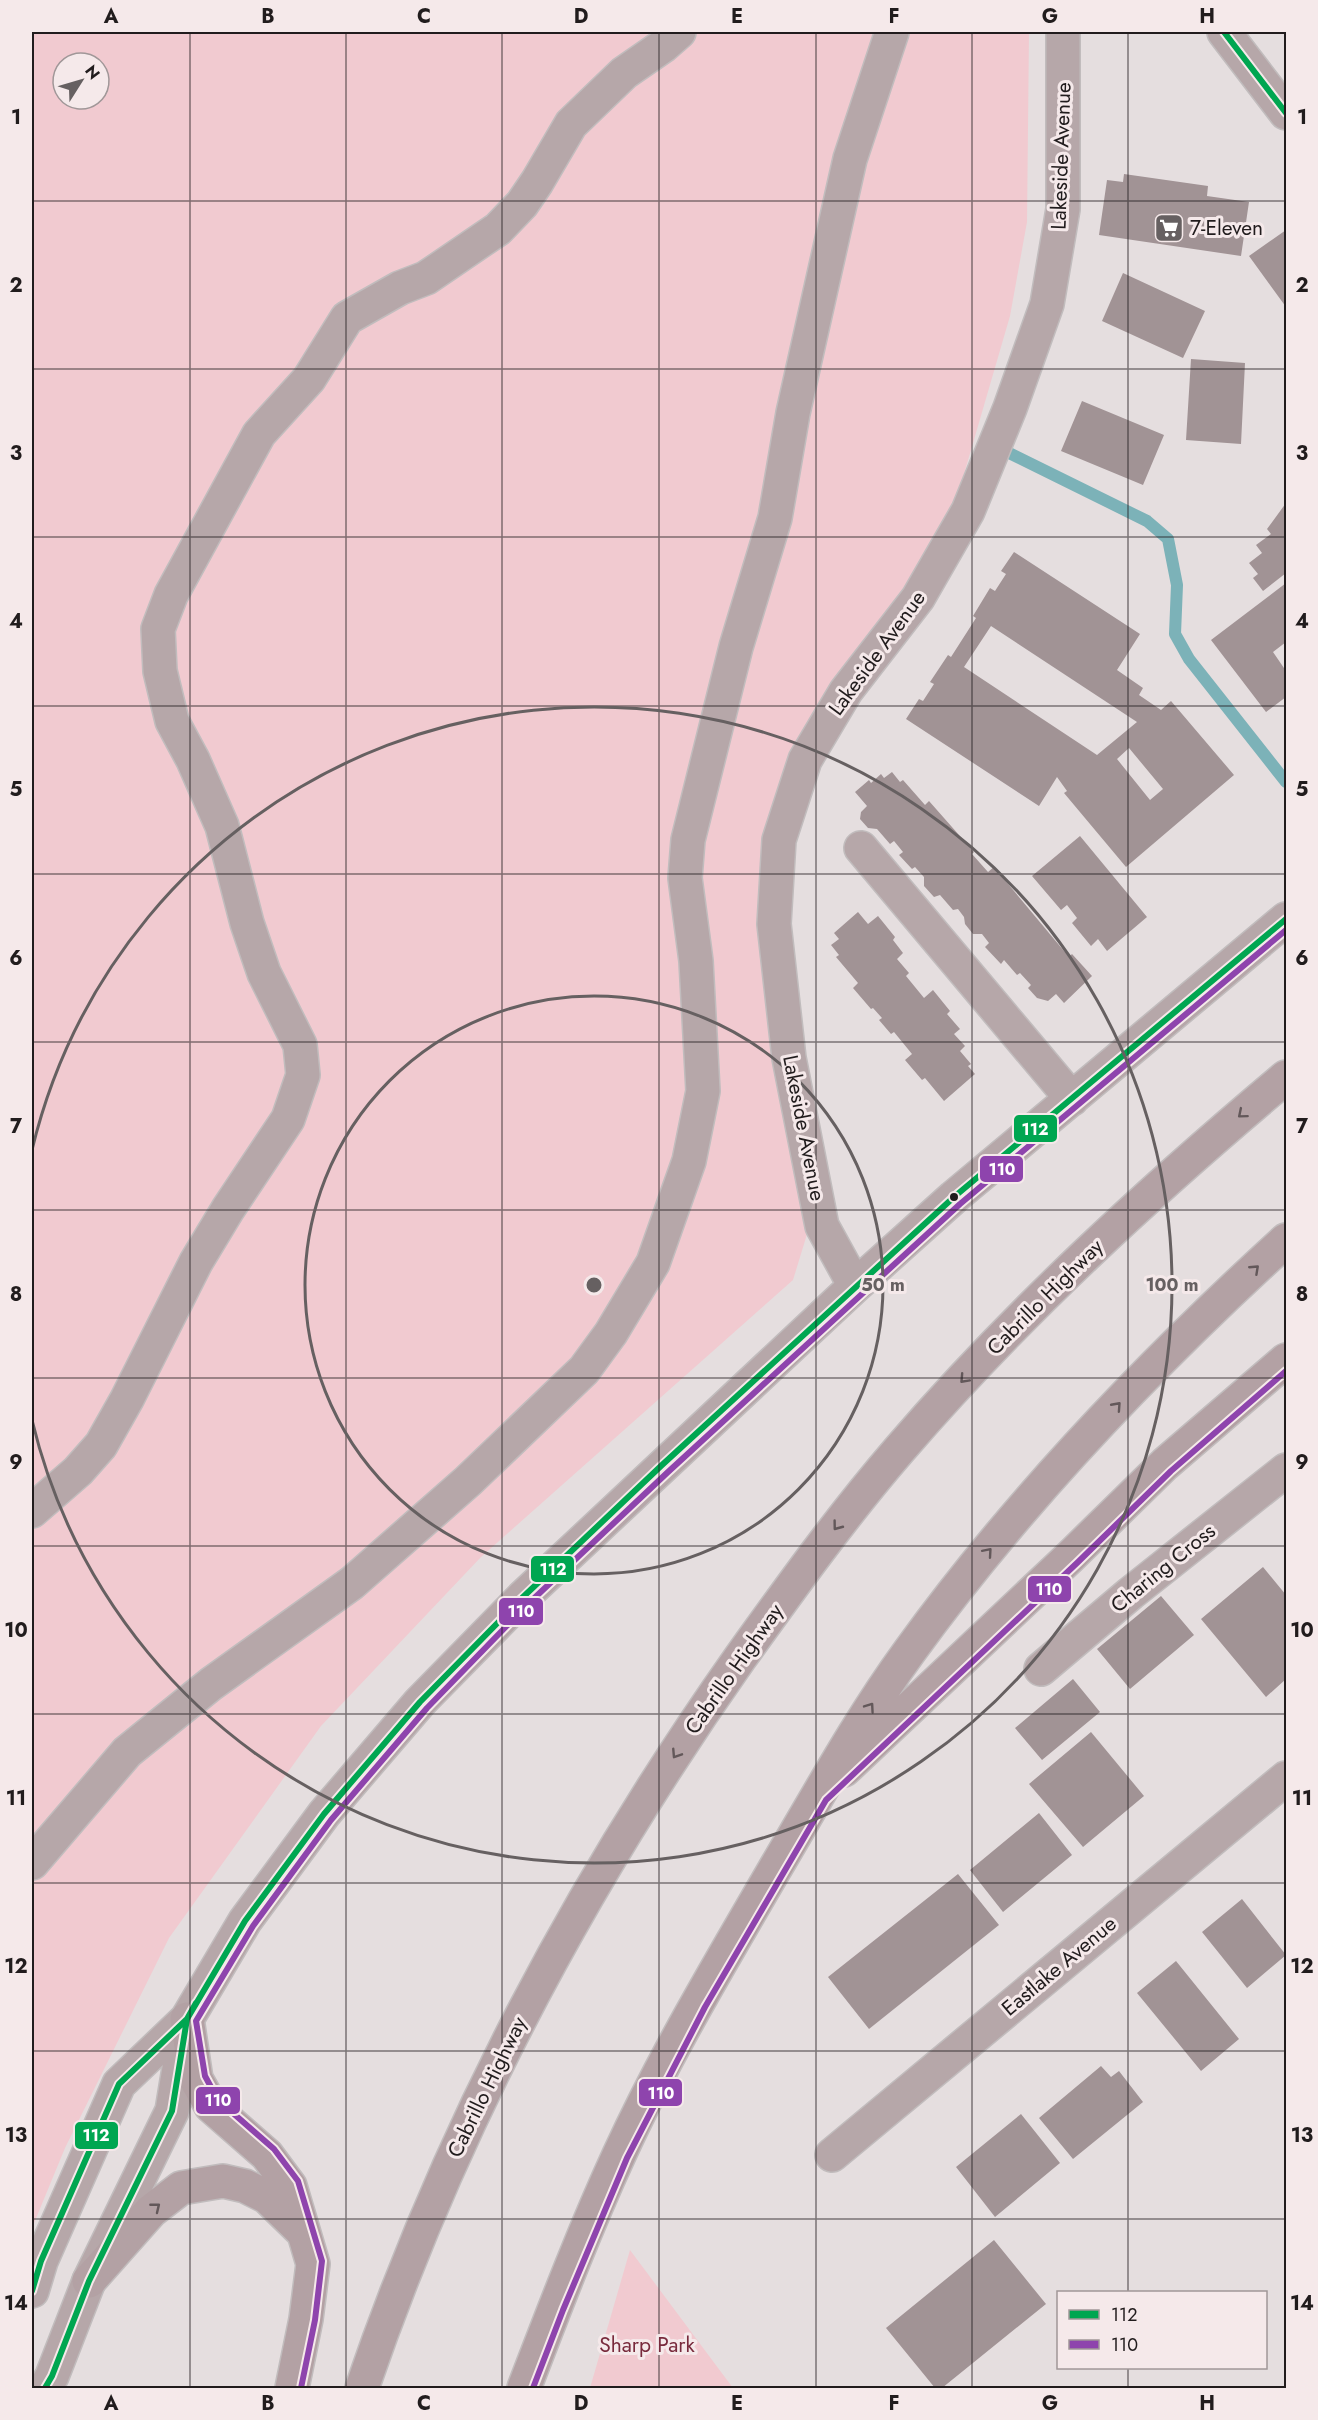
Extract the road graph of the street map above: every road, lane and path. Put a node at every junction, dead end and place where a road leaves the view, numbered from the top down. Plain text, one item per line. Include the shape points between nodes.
1 (679, 32) edge
2 (892, 32) edge
3 (1224, 32) edge
4 (1068, 41) edge
5 (1287, 113) edge
6 (861, 848) dead end
7 (1287, 919) edge
8 (1287, 1077) edge
9 (1072, 1099) junction
10 (1287, 1240) edge
11 (855, 1286) junction
12 (1287, 1360) edge
13 (1287, 1470) edge
14 (32, 1511) edge
15 (1041, 1669) dead end
16 (1287, 1778) edge
17 (819, 1794) junction
18 (32, 1863) edge
19 (187, 2019) junction
20 (832, 2155) dead end
21 (304, 2233) junction
22 (89, 2282) junction
23 (32, 2291) edge
24 (45, 2388) edge
25 (292, 2388) edge
26 (362, 2388) edge
27 (524, 2388) edge

1 - 14 street via 624,73 571,124 537,183 498,229 426,278 347,318 309,379 259,434 171,596 158,629 160,671 172,721 222,826 264,973 300,1045 303,1075 288,1119 196,1262 101,1445
2 - 18 street via 850,159 793,413 775,518 736,647 688,840 685,878 696,961 703,1091 689,1161 653,1263 584,1370 460,1488 352,1583 211,1684 127,1752
3 - 5 street
4 - 11 street, Lakeside Avenue via 1063,209 1047,304 1010,408 968,511 918,598 846,691 805,760 779,840 774,924 789,1058 822,1227
6 - 9 street
7 - 9 street
8 -> 26 highway, Cabrillo Highway via 1124,1218 964,1378 839,1523 738,1662 632,1821 576,1914 482,2091 409,2263
9 - 11 street
17 -> 10 highway via 863,1717 974,1568 1128,1393
11 - 19 street via 522,1598 420,1702 324,1814 251,1912
12 - 17 highway via 1165,1464
13 - 15 street, Charing Cross
16 - 20 street, Eastlake Avenue
17 - 27 highway via 697,2003 620,2154
19 - 21 highway via 196,2079 212,2106 267,2155 290,2186
19 - 22 street via 172,2110
19 - 23 street via 119,2084 41,2261
22 -> 21 highway via 151,2211 181,2188 223,2181 245,2186 267,2197
21 - 25 highway via 313,2264
22 - 24 street

